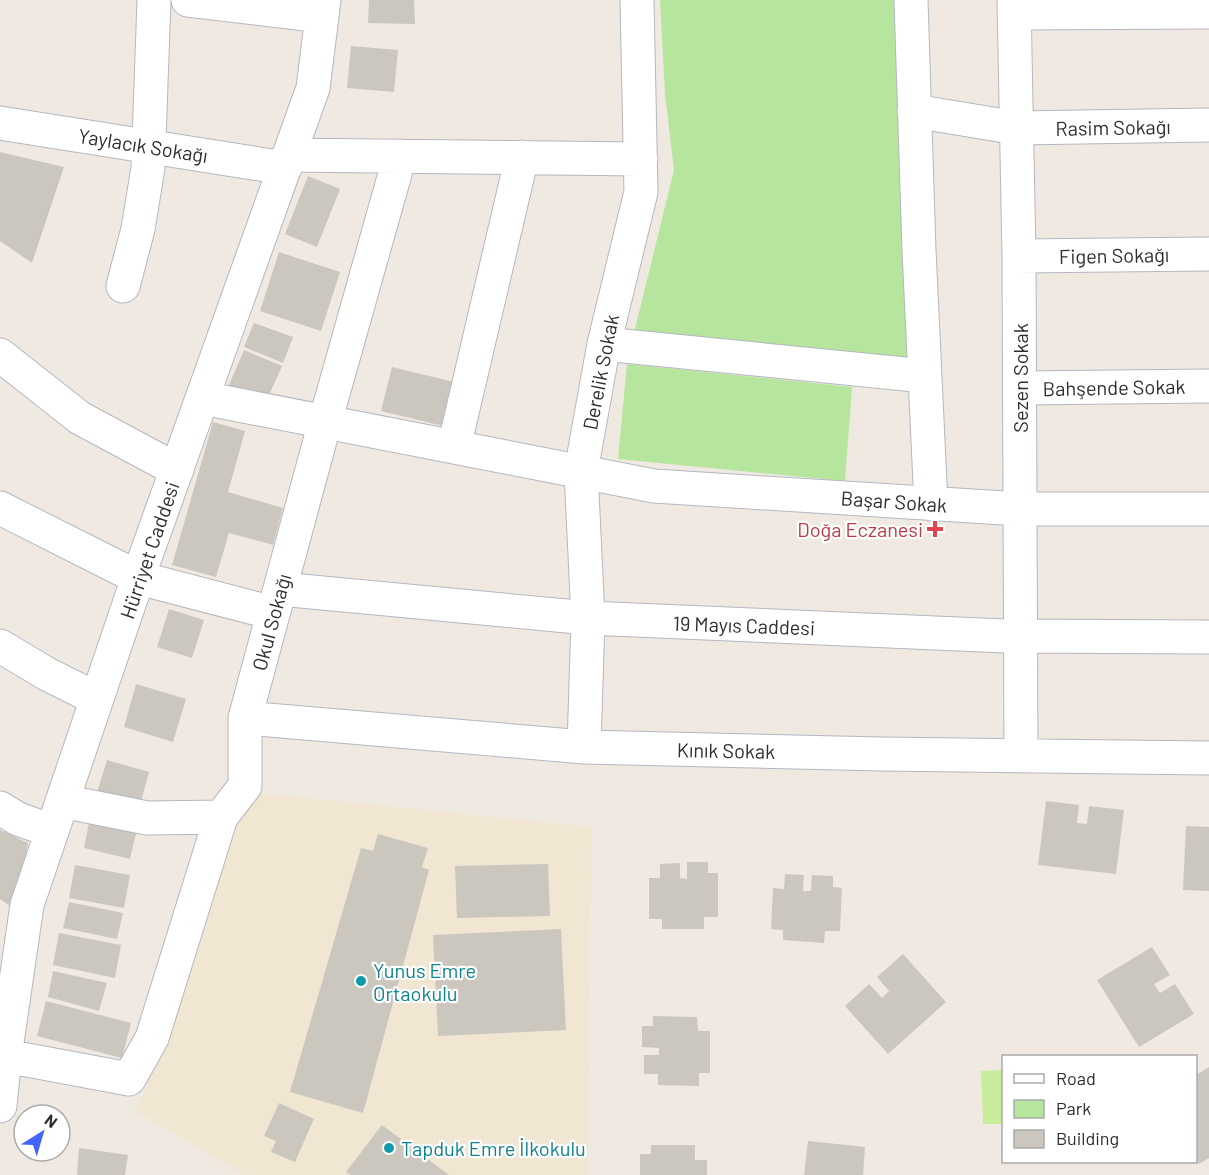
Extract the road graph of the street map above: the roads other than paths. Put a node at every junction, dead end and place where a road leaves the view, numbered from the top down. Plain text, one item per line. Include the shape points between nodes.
1 (154, 0) edge
2 (188, 0) edge
3 (637, 0) edge
4 (911, 0) edge
5 (1014, 7) edge
6 (323, 8) edge
7 (1209, 12) edge
8 (914, 111) junction
9 (0, 123) edge
10 (1209, 125) edge
11 (1017, 128) junction
12 (149, 146) junction
13 (400, 156) junction
14 (522, 157) junction
15 (641, 159) junction
16 (287, 161) junction
17 (1209, 254) edge
18 (1019, 256) junction
19 (123, 286) dead end
20 (604, 344) junction
21 (0, 355) edge
22 (925, 376) junction
23 (1209, 386) edge
24 (1020, 388) junction
25 (203, 398) junction
26 (325, 422) junction
27 (454, 447) junction
28 (177, 470) junction
29 (580, 471) junction
30 (931, 504) junction
31 (0, 508) edge
32 (1020, 509) junction
33 (1209, 509) edge
34 (139, 578) junction
35 (276, 601) junction
36 (588, 618) junction
37 (1021, 636) junction
38 (1209, 637) edge
39 (0, 646) edge
40 (97, 699) junction
41 (245, 718) junction
42 (584, 747) junction
43 (1021, 756) junction
44 (1209, 758) edge
45 (0, 808) edge
46 (57, 816) junction
47 (221, 817) junction
48 (11, 936) edge
49 (2, 1055) edge
50 (0, 1106) edge

1 - 12 street
2 - 6 street
3 - 15 street, Derelik Sokak
4 - 8 street
5 - 7 street
5 - 11 street, Sezen Sokak
6 - 16 street, Hürriyet Caddesi via 313,88
8 - 11 street, Rasim Sokağı
8 - 22 street
9 - 12 street, Yaylacık Sokağı
10 - 11 street, Rasim Sokağı
11 - 18 street, Sezen Sokak
12 - 16 street, Yaylacık Sokağı
12 - 19 street via 145,199
13 - 14 street, Yaylacık Sokağı
13 - 16 street, Yaylacık Sokağı
13 - 26 street, Okul Sokağı
14 - 15 street, Yaylacık Sokağı
14 - 27 street
15 - 20 street, Derelik Sokak via 641,192
16 - 25 street, Hürriyet Caddesi
17 - 18 street, Figen Sokağı
18 - 24 street, Sezen Sokak
20 - 22 street
20 - 29 street, Derelik Sokak
21 - 28 street via 80,418
22 - 30 street
23 - 24 street, Bahşende Sokak
24 - 32 street, Sezen Sokak
25 - 26 street, Başar Sokak
25 - 28 street, Hürriyet Caddesi
26 - 27 street, Başar Sokak
26 - 35 street, Okul Sokağı
27 - 29 street, Başar Sokak
28 - 34 street, Hürriyet Caddesi
29 - 30 street, Başar Sokak via 654,486
29 - 36 street, Derelik Sokak
30 - 32 street, Başar Sokak
31 - 34 street, 19 Mayıs Caddesi
32 - 33 street, Başar Sokak
32 - 37 street, Sezen Sokak
34 - 35 street, 19 Mayıs Caddesi
34 - 40 street, Hürriyet Caddesi
35 - 36 street, 19 Mayıs Caddesi
35 - 41 street, Okul Sokağı
36 - 37 street, 19 Mayıs Caddesi
36 - 42 street, Derelik Sokak
37 - 38 street, 19 Mayıs Caddesi
37 - 43 street, Sezen Sokak
39 - 40 street
40 - 46 street, Hürriyet Caddesi
41 - 42 street, Kınık Sokak
41 - 47 street, Okul Sokağı via 245,786
42 - 43 street, Kınık Sokak
43 - 44 street, Kınık Sokak
45 - 46 street via 18,819
46 - 47 street
46 - 48 street, Hürriyet Caddesi via 27,905
47 - 49 street, Okul Sokağı via 152,1038 129,1079
48 - 49 street, Hürriyet Caddesi
49 - 50 street, Hürriyet Caddesi

